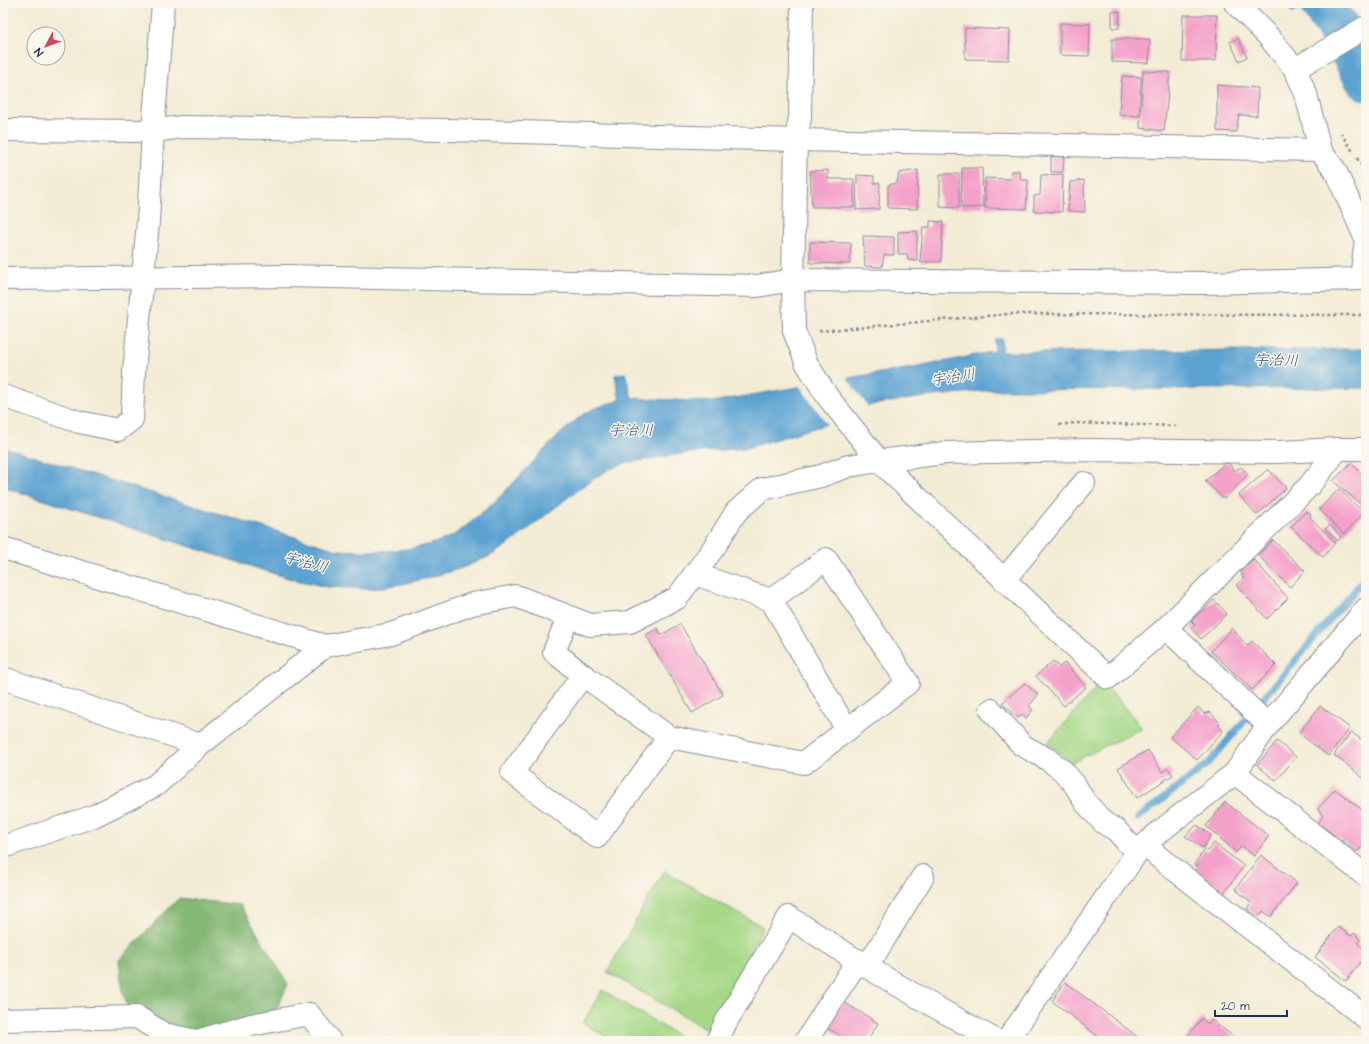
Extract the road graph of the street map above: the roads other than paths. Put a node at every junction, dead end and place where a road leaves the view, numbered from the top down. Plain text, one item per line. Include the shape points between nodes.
1 (163, 3) edge
2 (802, 3) edge
3 (1235, 3) edge
4 (1366, 27) edge
5 (1300, 66) junction
6 (3, 130) edge
7 (153, 131) junction
8 (796, 140) junction
9 (1320, 150) junction
10 (142, 278) junction
11 (3, 279) edge
12 (793, 280) junction
13 (3, 396) edge
14 (1338, 449) junction
15 (1366, 449) edge
16 (872, 452) junction
17 (1084, 483) dead end
18 (3, 548) edge
19 (695, 574) junction
20 (1004, 580) junction
21 (771, 600) junction
22 (1366, 609) edge
23 (568, 617) junction
24 (1166, 628) junction
25 (325, 646) junction
26 (583, 674) junction
27 (3, 678) edge
28 (991, 710) dead end
29 (1254, 712) junction
30 (847, 730) junction
31 (669, 737) junction
32 (200, 745) junction
33 (1235, 773) junction
34 (3, 847) edge
35 (1141, 848) junction
36 (923, 876) dead end
37 (1366, 876) edge
38 (862, 964) junction
39 (1366, 1018) edge
40 (3, 1020) edge
41 (196, 1041) edge
42 (330, 1041) edge
43 (717, 1041) edge
44 (806, 1041) edge
45 (997, 1041) edge
46 (1007, 1041) edge

1 - 7 street
2 - 8 street via 800,117
3 - 5 street
4 - 5 street
5 - 9 street
6 - 7 street
7 - 8 street via 182,127 450,130
7 - 10 street
8 - 9 street
8 - 12 street
9 - 12 street via 1335,170 1366,239 1361,279 1204,283
10 - 11 street
10 - 12 street via 285,276 757,286
10 - 13 street via 132,419 128,424 118,430 79,422
12 - 16 street via 795,335 806,364 818,384
14 - 15 street
14 - 16 street via 1279,452
14 - 24 street via 1310,485
16 - 19 street via 848,466 821,476 762,489 736,512
16 - 20 street
17 - 20 street
18 - 25 street
19 - 21 street
19 - 23 street via 678,598 630,622 590,625
20 - 24 street via 1108,678
21 - 30 street
21 - 30 street via 826,559 908,683
22 - 29 street
23 - 25 street via 516,596 472,604 391,634
23 - 26 street via 554,652
24 - 29 street
25 - 32 street
26 - 31 street
26 - 31 street via 512,773 598,837
27 - 32 street
28 - 35 street via 1022,745 1063,771 1104,823 1116,830 1128,843
29 - 33 street
30 - 31 street via 804,763
32 - 34 street via 156,785 94,816
33 - 35 street
33 - 37 street
35 - 39 street via 1161,860
35 - 46 street
36 - 38 street
38 - 43 street via 789,917
38 - 44 street
38 - 45 street
40 - 41 street via 138,1017 164,1034
41 - 42 street via 251,1025 309,1014

